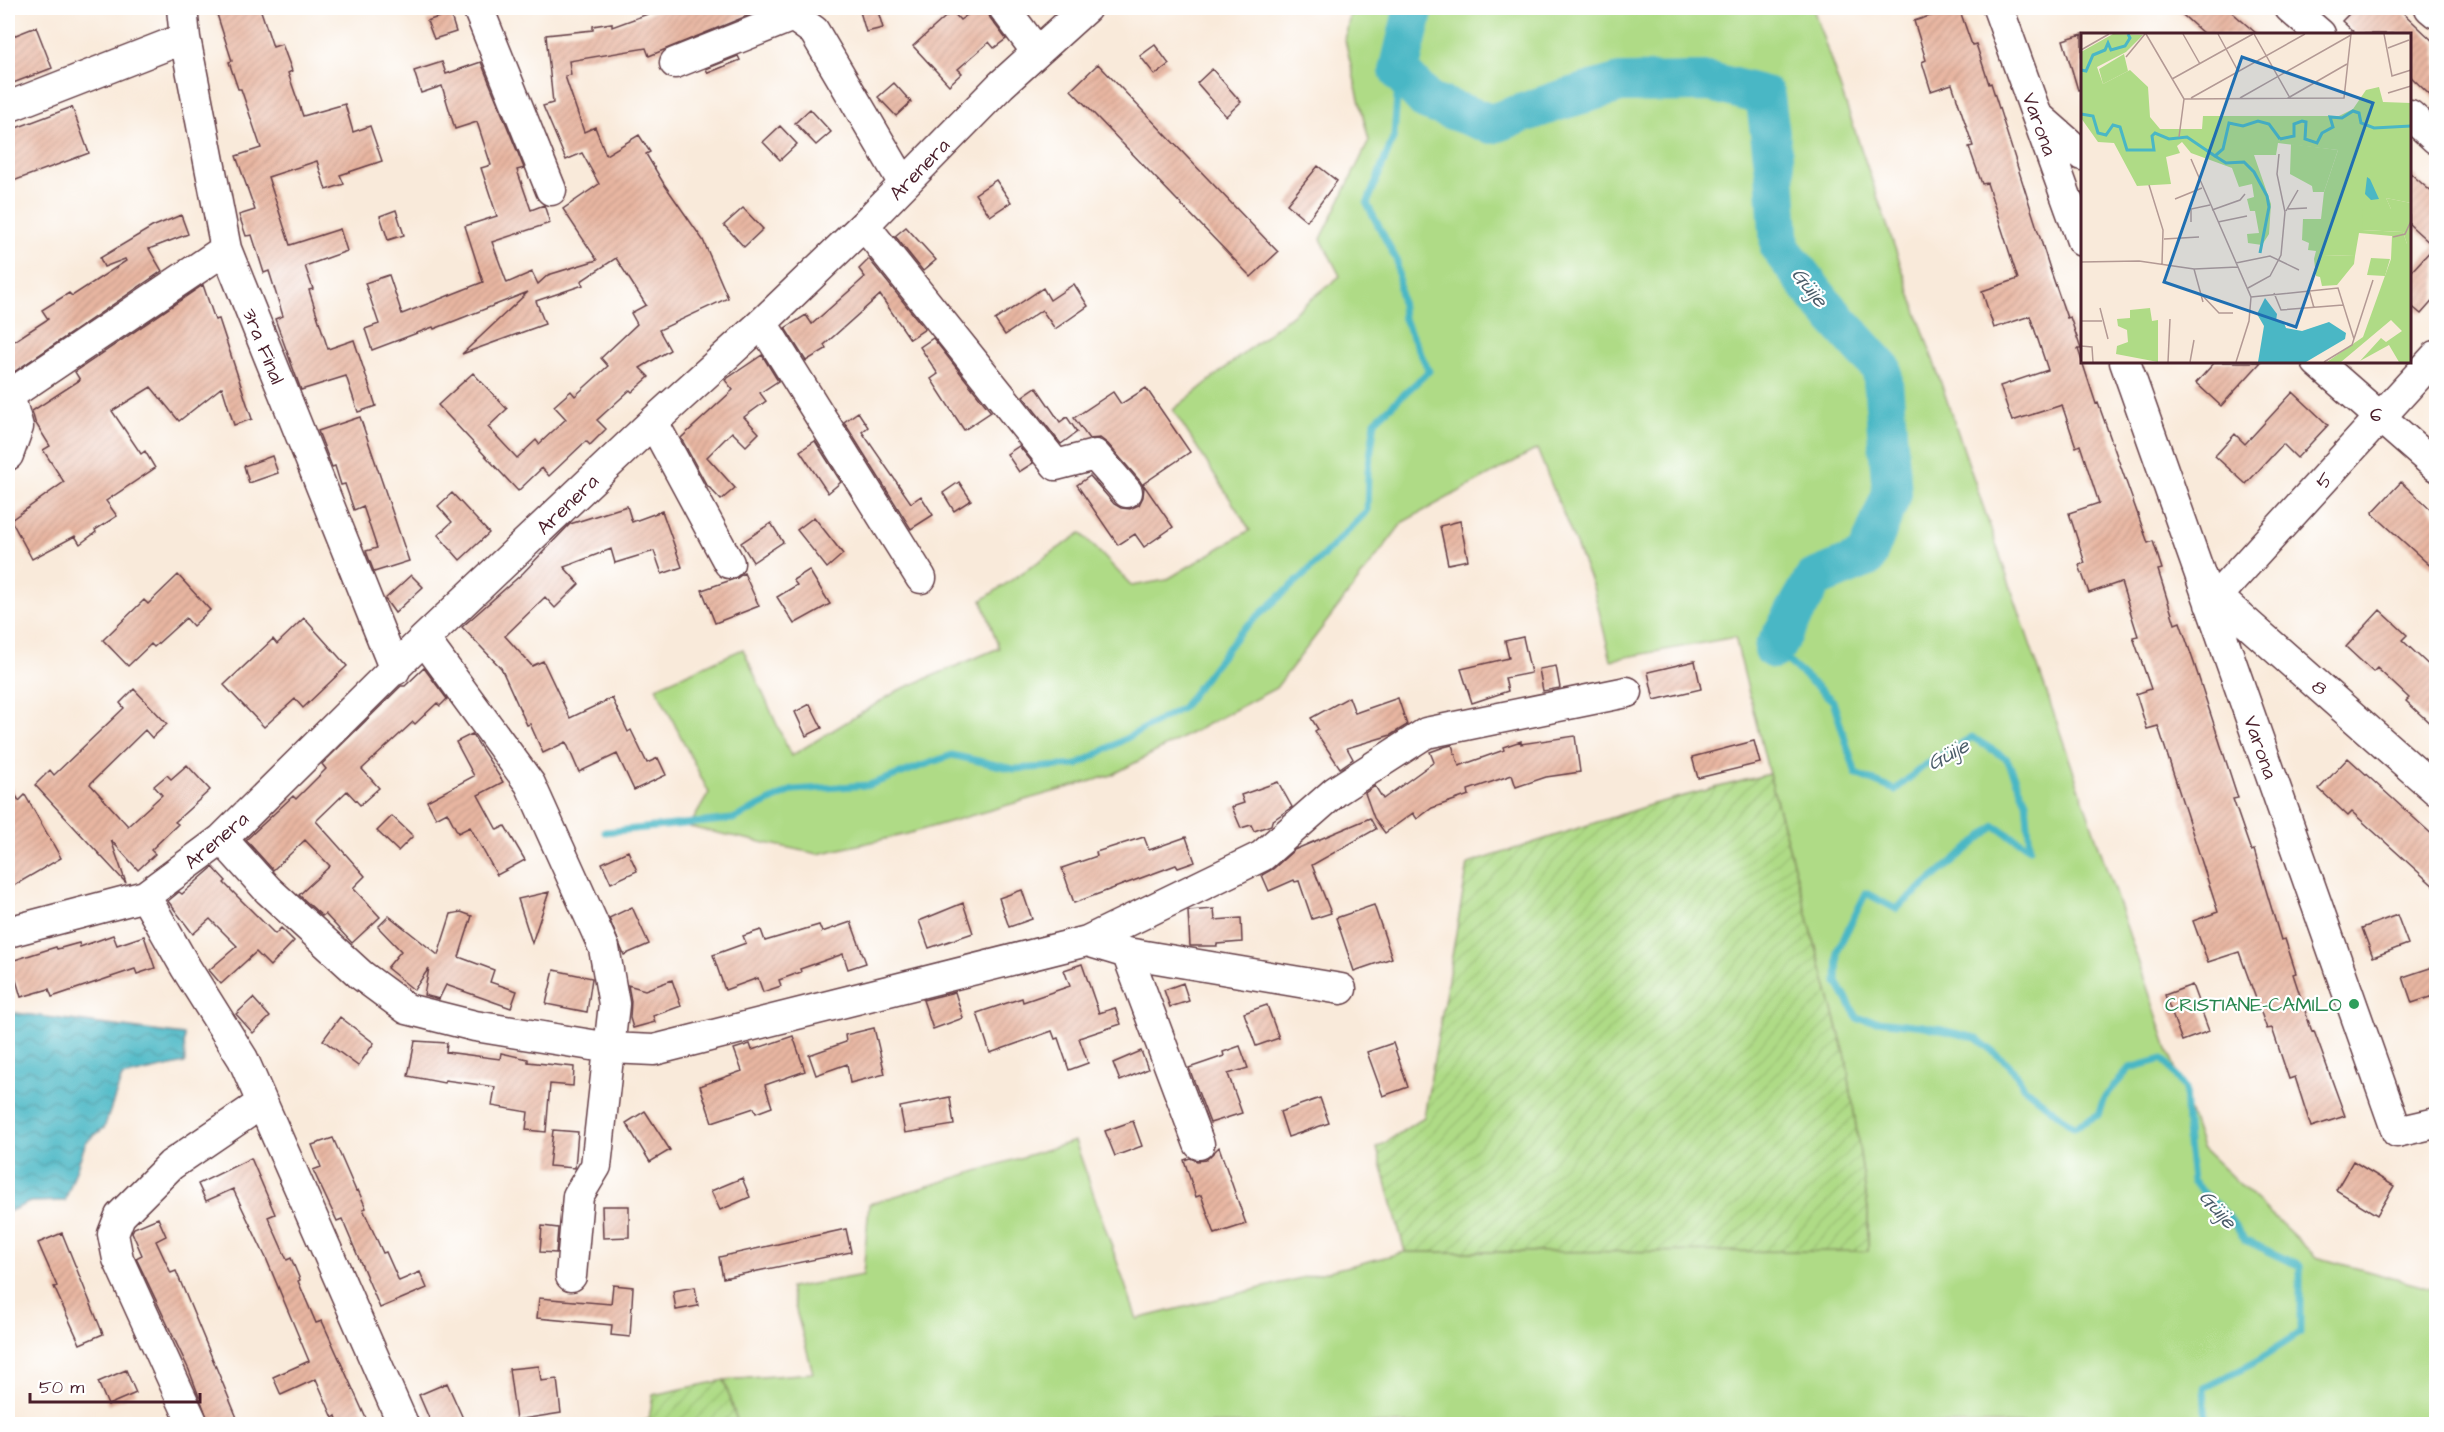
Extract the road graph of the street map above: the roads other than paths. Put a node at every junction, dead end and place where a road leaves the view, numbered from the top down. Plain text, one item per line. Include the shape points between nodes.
1 (182, 8) edge
2 (478, 8) edge
3 (1004, 8) edge
4 (1086, 8) edge
5 (1998, 8) edge
6 (2430, 8) edge
7 (2436, 13) edge
8 (185, 38) junction
9 (1037, 52) junction
10 (675, 63) dead end
11 (8, 107) edge
12 (2038, 116) junction
13 (2411, 117) edge
14 (2436, 139) edge
15 (2081, 154) edge
16 (904, 184) junction
17 (551, 190) dead end
18 (864, 225) junction
19 (2081, 238) edge
20 (226, 249) junction
21 (762, 323) junction
22 (2436, 356) edge
23 (2125, 363) edge
24 (2318, 363) edge
25 (8, 396) edge
26 (2381, 418) junction
27 (653, 422) junction
28 (8, 455) edge
29 (2436, 466) edge
30 (1127, 492) dead end
31 (729, 563) dead end
32 (921, 578) dead end
33 (2210, 595) junction
34 (424, 639) junction
35 (395, 670) junction
36 (1627, 692) dead end
37 (2436, 790) edge
38 (222, 839) junction
39 (145, 896) junction
40 (8, 932) edge
41 (1087, 941) junction
42 (1127, 954) junction
43 (1341, 989) dead end
44 (610, 1048) junction
45 (262, 1103) junction
46 (2436, 1123) edge
47 (1199, 1144) dead end
48 (571, 1276) dead end
49 (193, 1425) edge
50 (403, 1425) edge

1 - 8 street, 3ra Final
2 - 17 street
3 - 9 street
4 - 9 street, Arenera
5 - 12 street, Varona
6 - 7 street
8 - 11 street
8 - 20 street, 3ra Final
9 - 16 street, Arenera
10 - 16 street via 794,16 814,31
12 - 15 street
12 - 19 street, Varona
13 - 14 street
16 - 18 street, Arenera
18 - 21 street, Arenera
18 - 30 street via 1056,465 1095,455
20 - 25 street
20 - 35 street, 3ra Final
21 - 27 street, Arenera
21 - 32 street
22 - 26 street, 5
23 - 33 street, Varona
24 - 26 street, 6
25 - 28 street via 18,427
26 - 29 street, 6
26 - 33 street, 5
27 - 31 street
27 - 34 street, Arenera
33 - 37 street, 8
33 - 46 street, Varona via 2397,1132
34 - 35 street, Arenera
34 - 44 street via 530,784 604,948 614,1004
35 - 38 street, Arenera
36 - 41 street via 1426,733 1336,791 1262,856
38 - 39 street, Arenera
38 - 44 street via 268,890 352,968 407,1009 475,1026
39 - 40 street, Arenera
39 - 45 street via 243,1059
41 - 42 street
41 - 44 street via 654,1050
42 - 43 street
42 - 47 street
44 - 48 street via 596,1166 578,1196
45 - 49 street via 171,1165 120,1216 113,1234 118,1259
45 - 50 street

